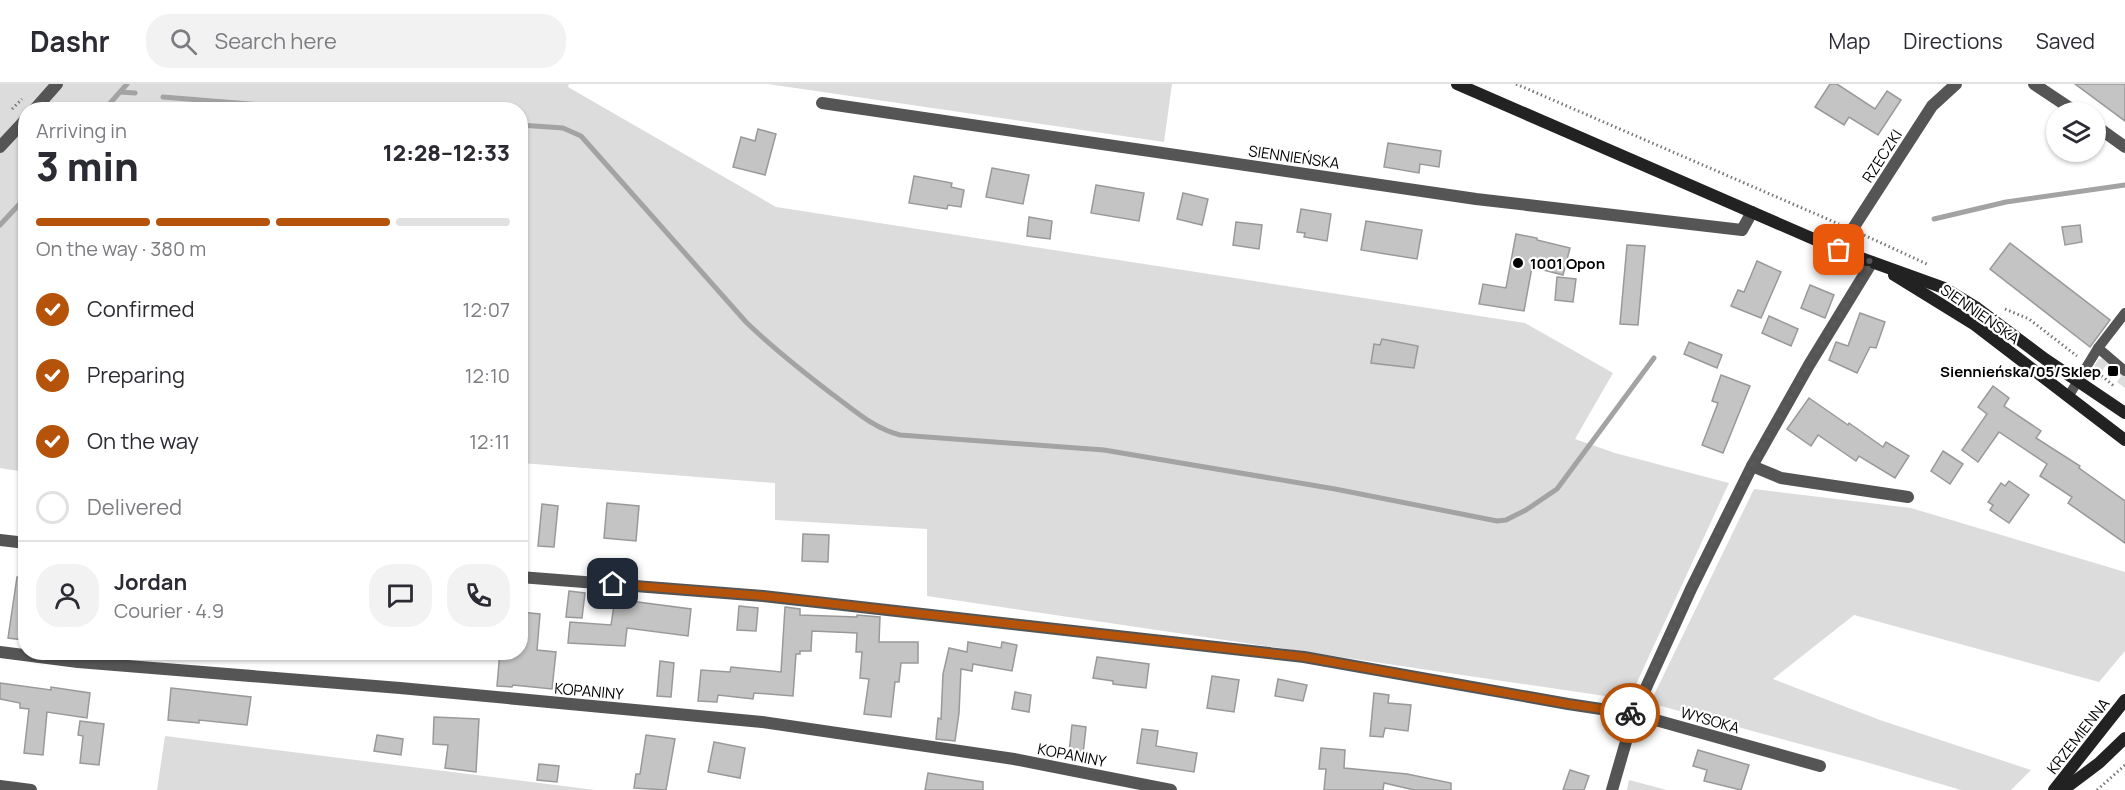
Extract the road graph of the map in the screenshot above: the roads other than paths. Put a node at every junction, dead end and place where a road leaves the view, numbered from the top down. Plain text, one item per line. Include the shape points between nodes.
1 (57, 84) edge
2 (1457, 84) edge
3 (1956, 84) edge
4 (2034, 84) edge
5 (41, 102) edge
6 (2061, 102) edge
7 (822, 103) dead end
8 (18, 128) edge
9 (2106, 133) edge
10 (0, 147) edge
11 (2125, 147) edge
12 (1752, 212) junction
13 (1839, 250) junction
14 (1872, 262) junction
15 (2125, 313) edge
16 (2098, 348) junction
17 (2125, 371) edge
18 (2078, 380) junction
19 (2068, 397) junction
20 (2125, 413) edge
21 (2125, 440) edge
22 (1752, 466) junction
23 (1908, 497) dead end
24 (0, 540) edge
25 (18, 542) edge
26 (528, 578) edge
27 (0, 652) edge
28 (18, 654) edge
29 (62, 660) edge
30 (2125, 700) edge
31 (1634, 714) junction
32 (2125, 738) edge
33 (1820, 766) dead end
34 (0, 786) edge
35 (31, 790) edge
36 (1172, 790) edge
37 (1612, 790) edge
38 (2054, 790) edge
39 (2063, 790) edge

1 - 5 street
2 - 12 main road, SIENNIEŃSKA
3 - 13 street, RZECZKI via 1932,106
4 - 6 street
7 - 12 street, SIENNIEŃSKA via 1476,199 1731,229 1742,230
8 - 10 street
9 - 11 street
12 - 13 main road, SIENNIEŃSKA
13 - 14 main road, SIENNIEŃSKA
14 - 18 main road, SIENNIEŃSKA via 1944,288
14 - 19 main road, SIENNIEŃSKA via 1975,325
14 - 22 street
15 - 16 lane
16 - 17 lane
16 - 18 lane
18 - 19 lane
18 - 20 main road, SIENNIEŃSKA
19 - 21 main road, SIENNIEŃSKA
22 - 23 street via 1781,478
22 - 31 street via 1690,589
24 - 25 street
26 - 31 street, WYSOKA via 764,596 1304,657
27 - 28 street, KOPANINY
29 - 36 street, KOPANINY via 762,722 1014,759
30 - 38 main road, KRZEMIENNA
31 - 33 street, WYSOKA
31 - 37 street
32 - 39 main road, KRZEMIENNA
34 - 35 street

